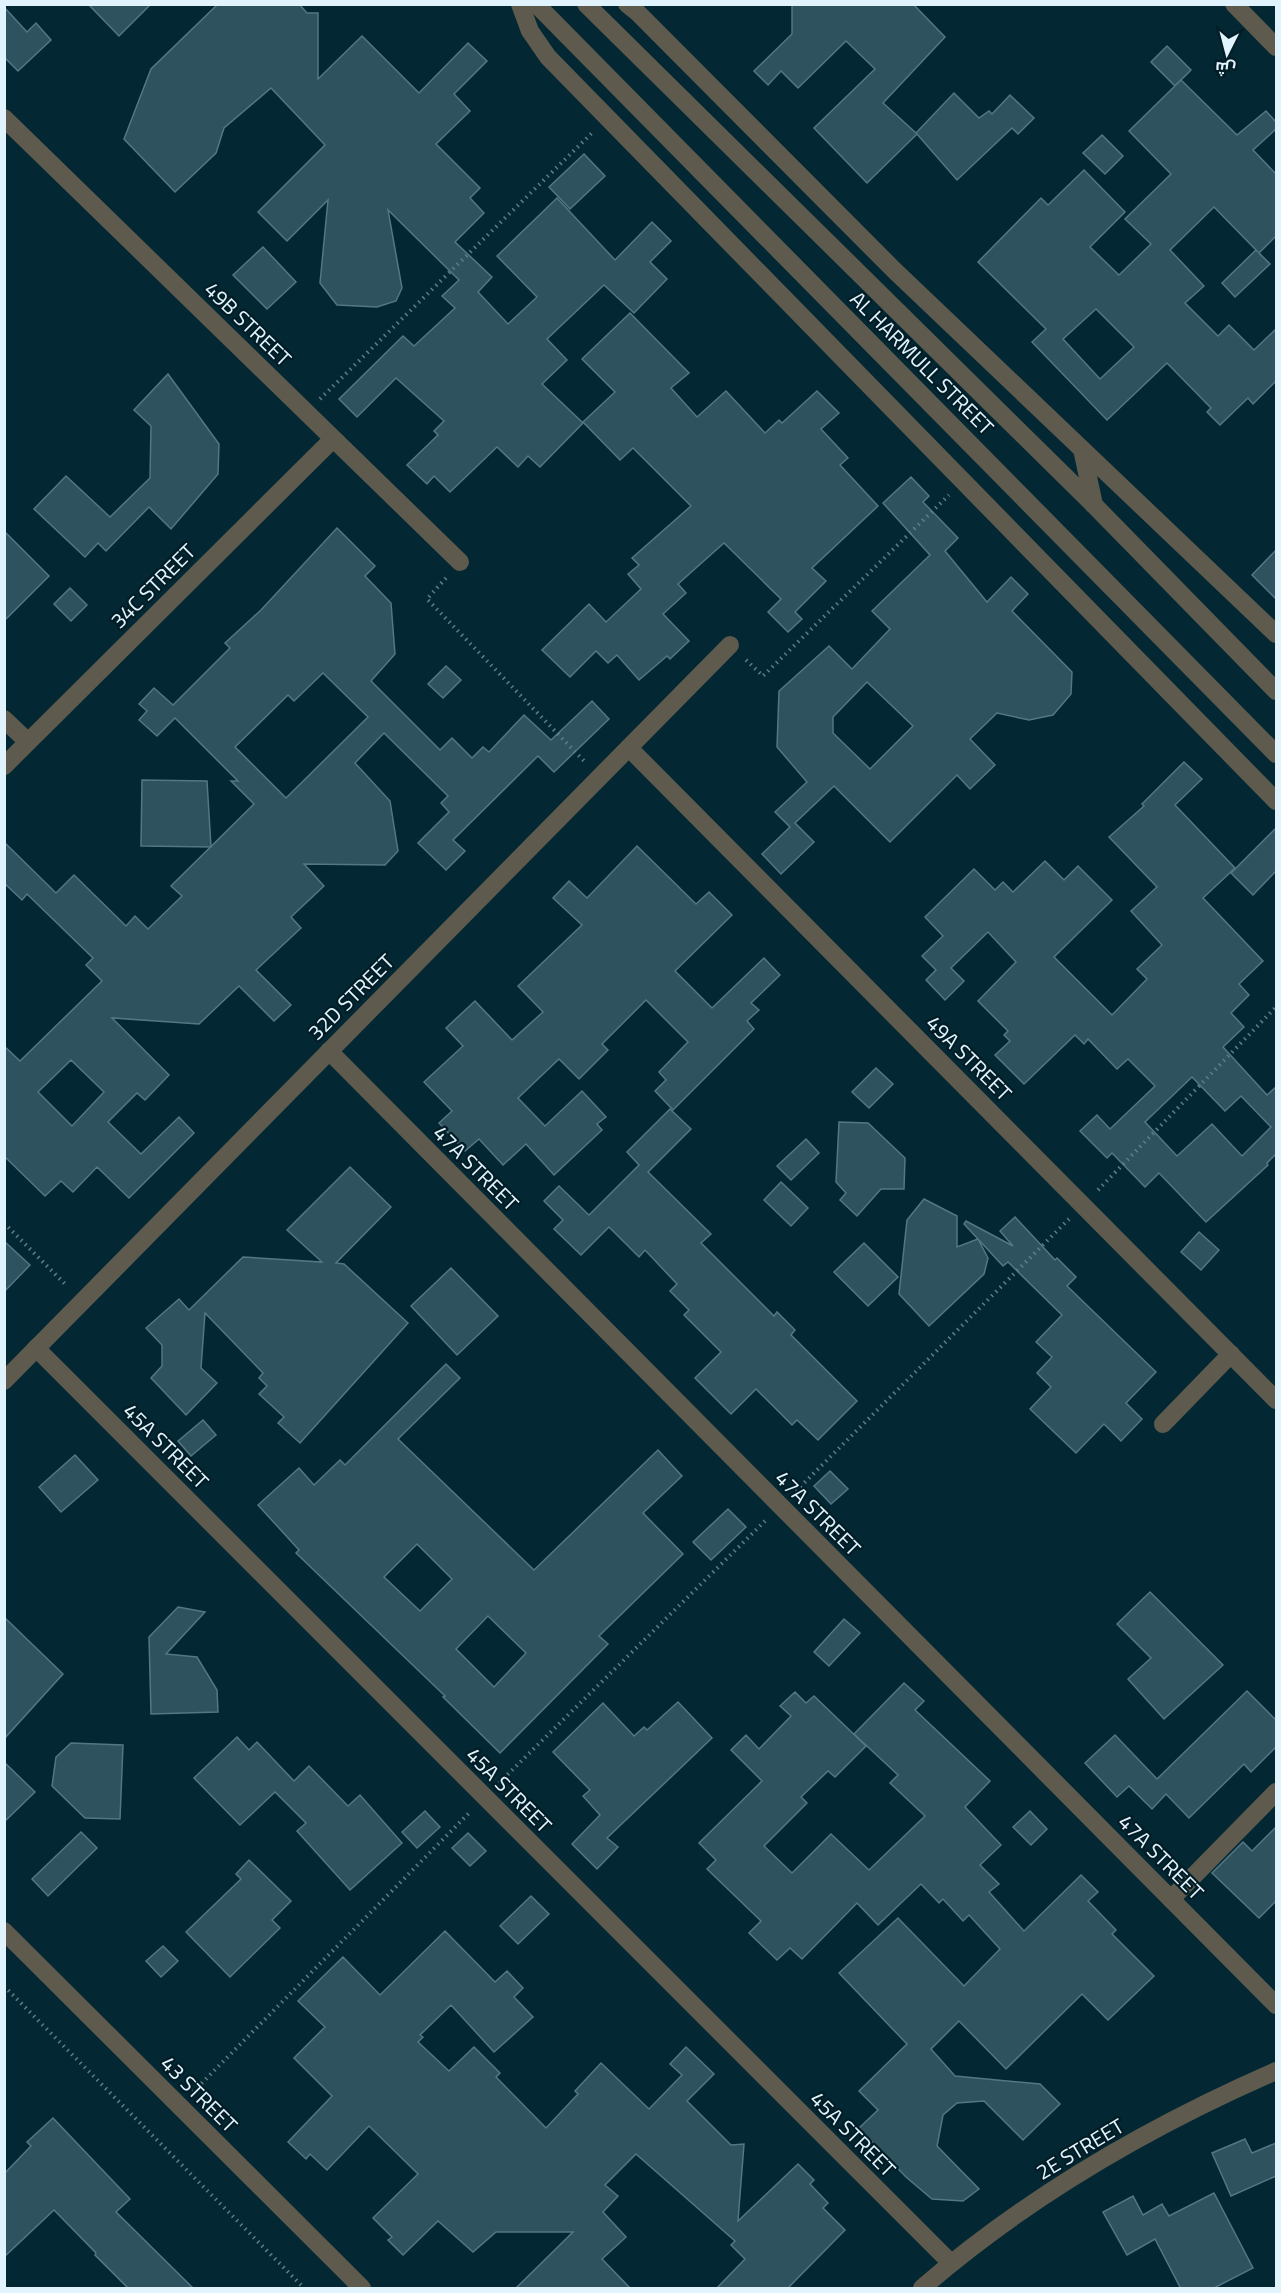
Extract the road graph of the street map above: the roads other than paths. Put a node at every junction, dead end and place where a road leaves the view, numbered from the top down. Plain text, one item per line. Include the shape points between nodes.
1 (520, 4) edge
2 (536, 4) edge
3 (586, 4) edge
4 (627, 4) edge
5 (1234, 4) edge
6 (1276, 47) edge
7 (4, 118) edge
8 (333, 439) junction
9 (1082, 449) junction
10 (1094, 505) junction
11 (460, 562) road end
12 (1276, 634) edge
13 (730, 645) road end
14 (1276, 691) edge
15 (4, 719) edge
16 (28, 742) junction
17 (629, 748) junction
18 (1276, 754) edge
19 (4, 766) edge
20 (1276, 801) edge
21 (329, 1051) junction
22 (36, 1348) junction
23 (1231, 1354) junction
24 (4, 1381) edge
25 (1276, 1400) edge
26 (1163, 1424) dead end
27 (1276, 1792) edge
28 (1171, 1899) junction
29 (4, 1931) edge
30 (1276, 2005) edge
31 (1276, 2072) edge
32 (951, 2263) junction
33 (362, 2289) edge
34 (922, 2289) edge

1 - 20 street via 538,45 607,118
2 - 18 street, AL HARMULL STREET
3 - 10 street, AL HARMULL STREET
4 - 9 street via 894,270
5 - 6 street
7 - 8 street, 49B STREET
8 - 11 street, 49B STREET
8 - 16 street, 34C STREET
9 - 10 street
9 - 12 street
10 - 14 street, AL HARMULL STREET
13 - 17 street, 32D STREET
15 - 16 street
16 - 19 street, 34C STREET
17 - 21 street, 32D STREET
17 - 23 street, 49A STREET
21 - 22 street, 32D STREET
21 - 28 street, 47A STREET
22 - 24 street, 32D STREET
22 - 32 street, 45A STREET
23 - 25 street, 49A STREET
23 - 26 street
27 - 28 street
28 - 30 street, 47A STREET
29 - 33 street, 43 STREET
31 - 32 street, 2E STREET via 1129,2145 1048,2195
32 - 34 street, 2E STREET

